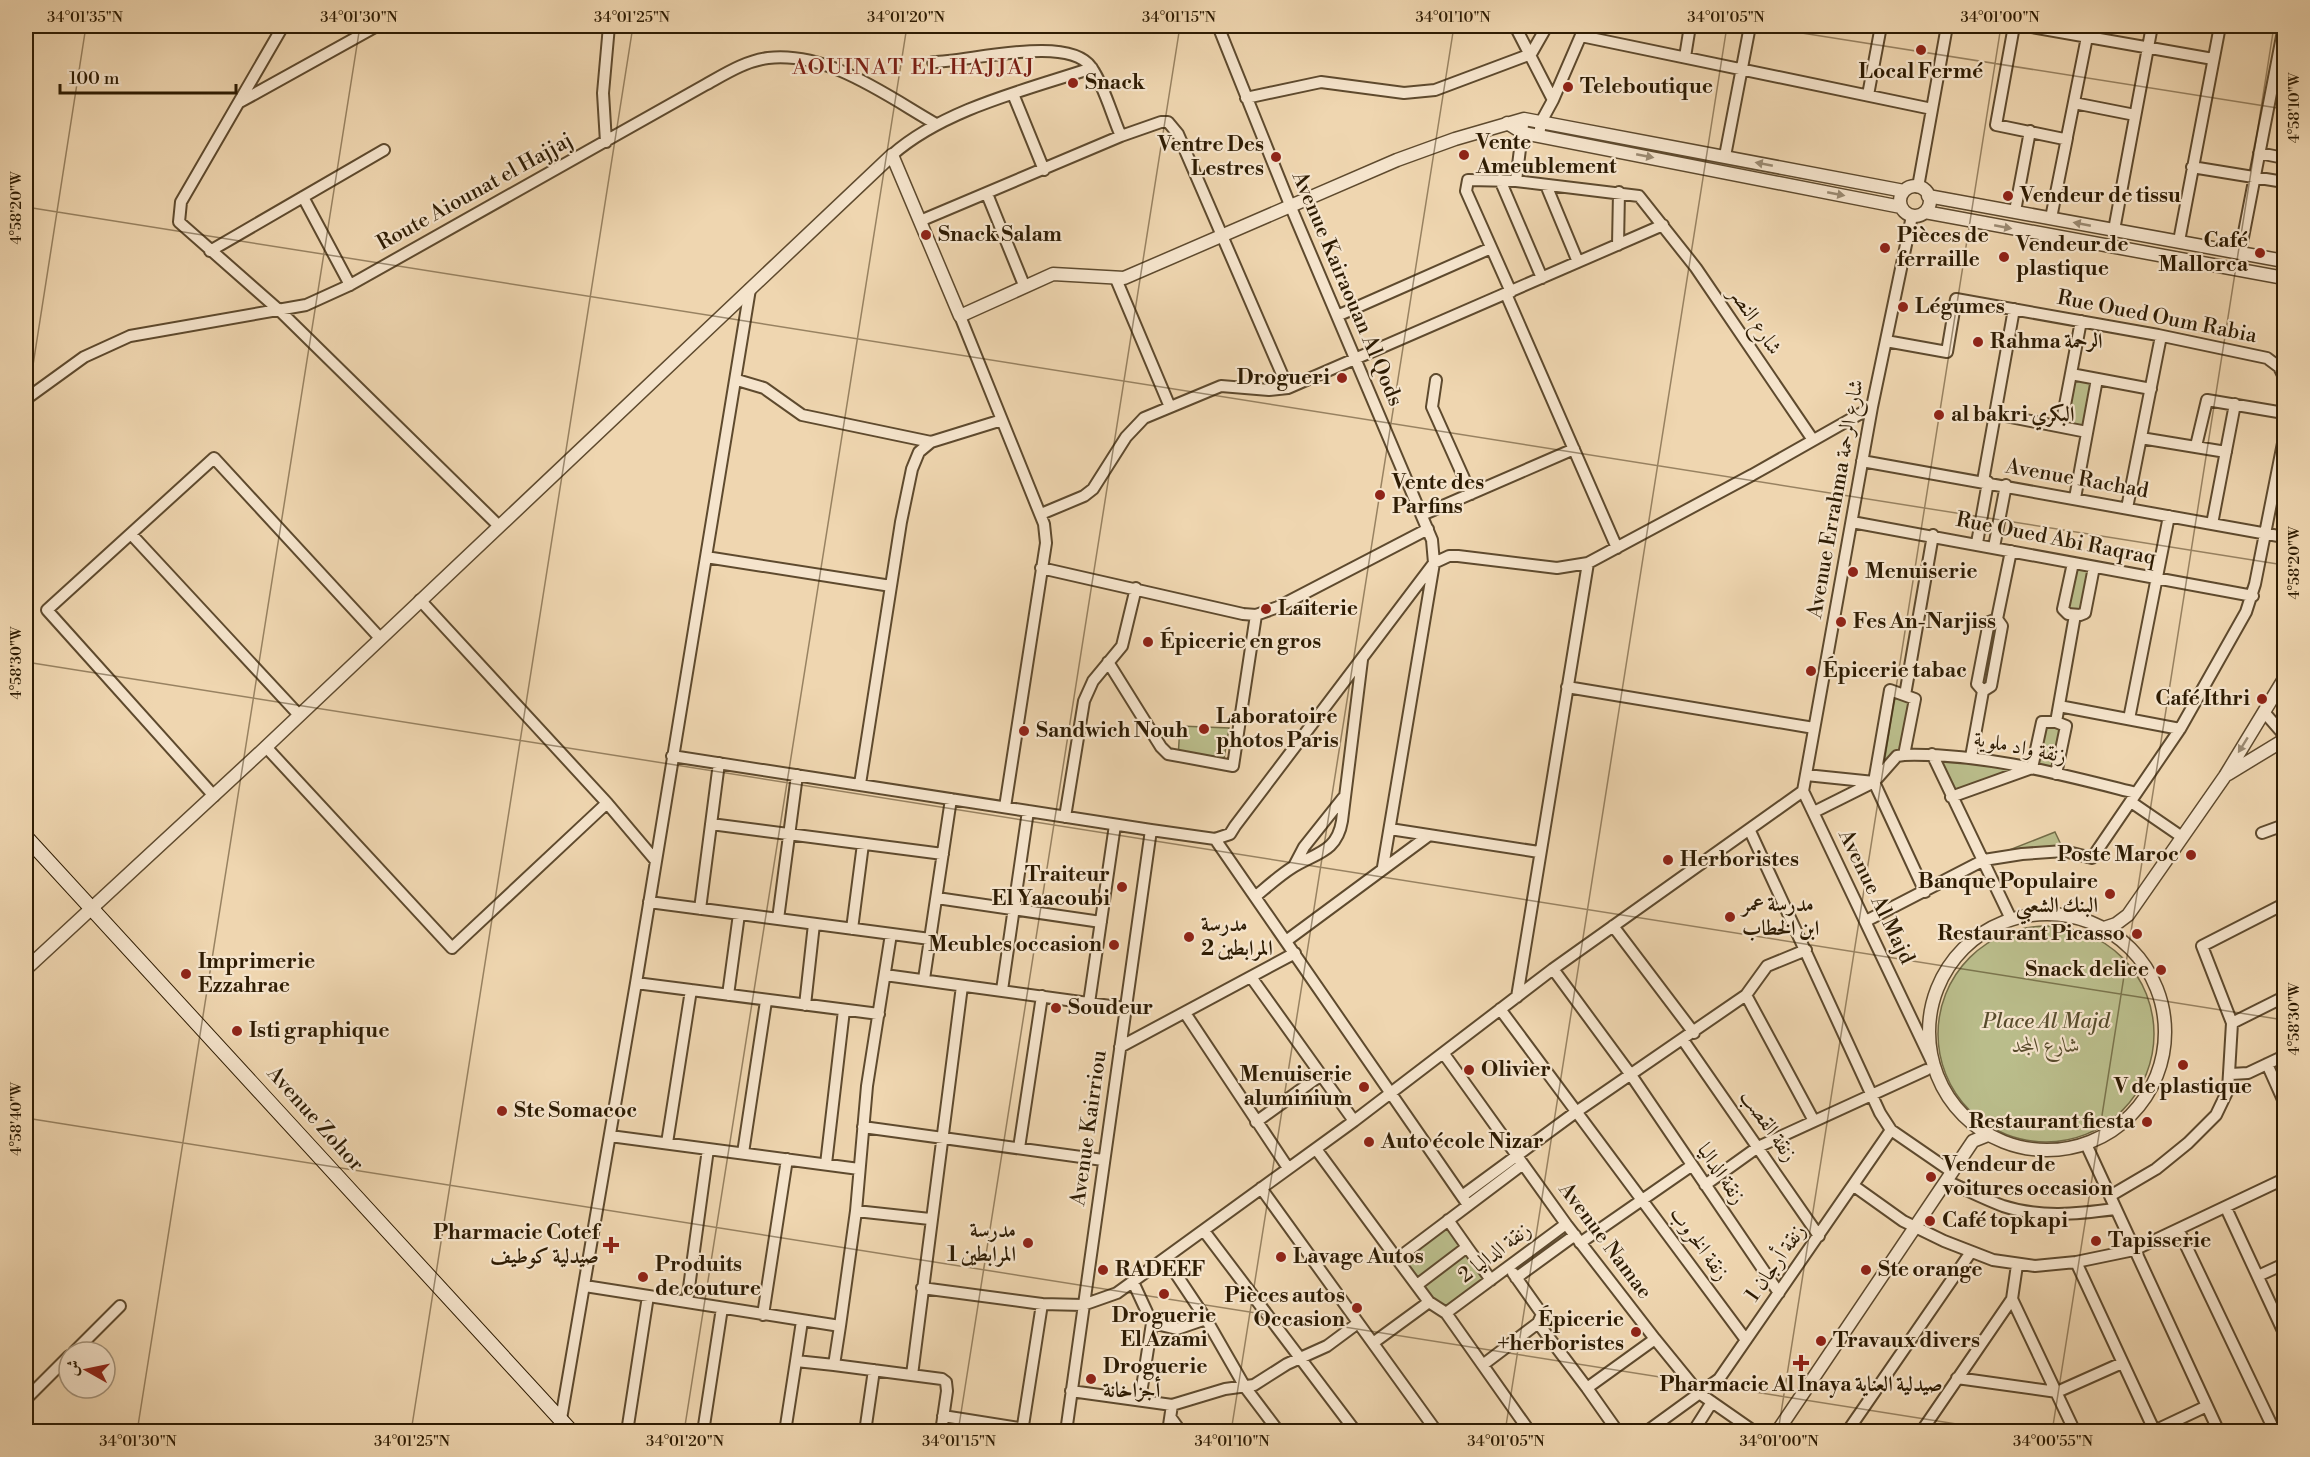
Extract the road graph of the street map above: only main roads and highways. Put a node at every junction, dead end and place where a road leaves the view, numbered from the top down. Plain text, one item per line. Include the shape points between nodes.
1 (26, 837) edge
2 (572, 1431) edge

1 - 2 main road, Avenue Zohor

